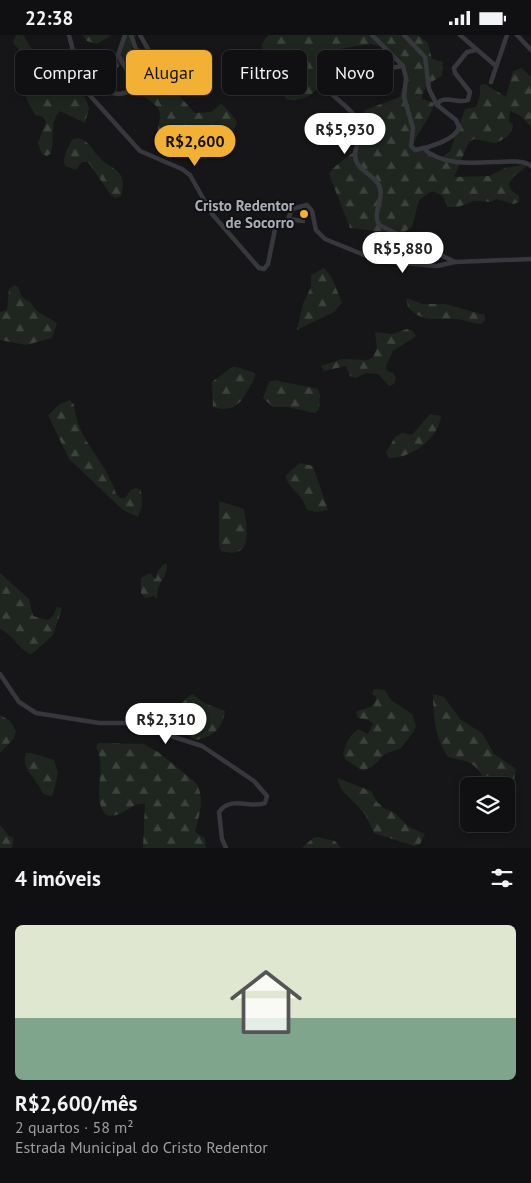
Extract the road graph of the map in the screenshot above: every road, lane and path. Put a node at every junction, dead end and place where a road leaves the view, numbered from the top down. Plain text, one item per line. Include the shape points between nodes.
1 (68, 35) edge
2 (125, 35) edge
3 (131, 35) edge
4 (140, 35) edge
5 (372, 35) edge
6 (404, 35) edge
7 (460, 35) edge
8 (507, 35) edge
9 (518, 35) edge
10 (469, 44) junction
11 (72, 50) edge
12 (476, 50) junction
13 (531, 50) edge
14 (468, 52) junction
15 (403, 66) junction
16 (496, 66) junction
17 (491, 82) dead end
18 (429, 89) junction
19 (116, 94) edge
20 (90, 95) edge
21 (445, 99) junction
22 (437, 105) junction
23 (423, 148) junction
24 (531, 166) edge
25 (288, 219) junction
26 (302, 221) dead end
27 (531, 259) edge
28 (456, 262) junction
29 (0, 674) edge
30 (226, 848) edge

1 - 11 street
2 - 19 street via 118,55 124,67 156,80 157,85
3 - 4 street via 136,49 154,66
5 - 15 street
6 - 18 street via 425,57
7 - 10 street
8 - 16 street
9 - 13 street
10 - 12 street
10 - 14 street
12 - 14 street
12 - 16 street
14 - 21 street via 454,71 468,88 470,97 465,102
15 - 23 street via 406,78 404,97 413,128 411,146 415,150
15 - 28 street via 333,77 327,88 347,106 358,124 355,159 381,188 376,213 379,225
16 - 17 street
18 - 21 street
18 - 22 street
20 - 25 street via 140,151 190,175 212,214 259,268 264,269 268,264 273,232
21 - 22 street
22 - 23 street via 456,120 458,130 450,138
23 - 24 street via 430,155 446,161 523,161
25 - 26 street
25 - 28 street via 292,209 306,205 324,239 365,257 396,264 438,266
27 - 28 street
29 - 30 street via 19,701 36,713 99,723 148,724 202,746 254,781 267,796 265,803 242,802 223,807 219,812

